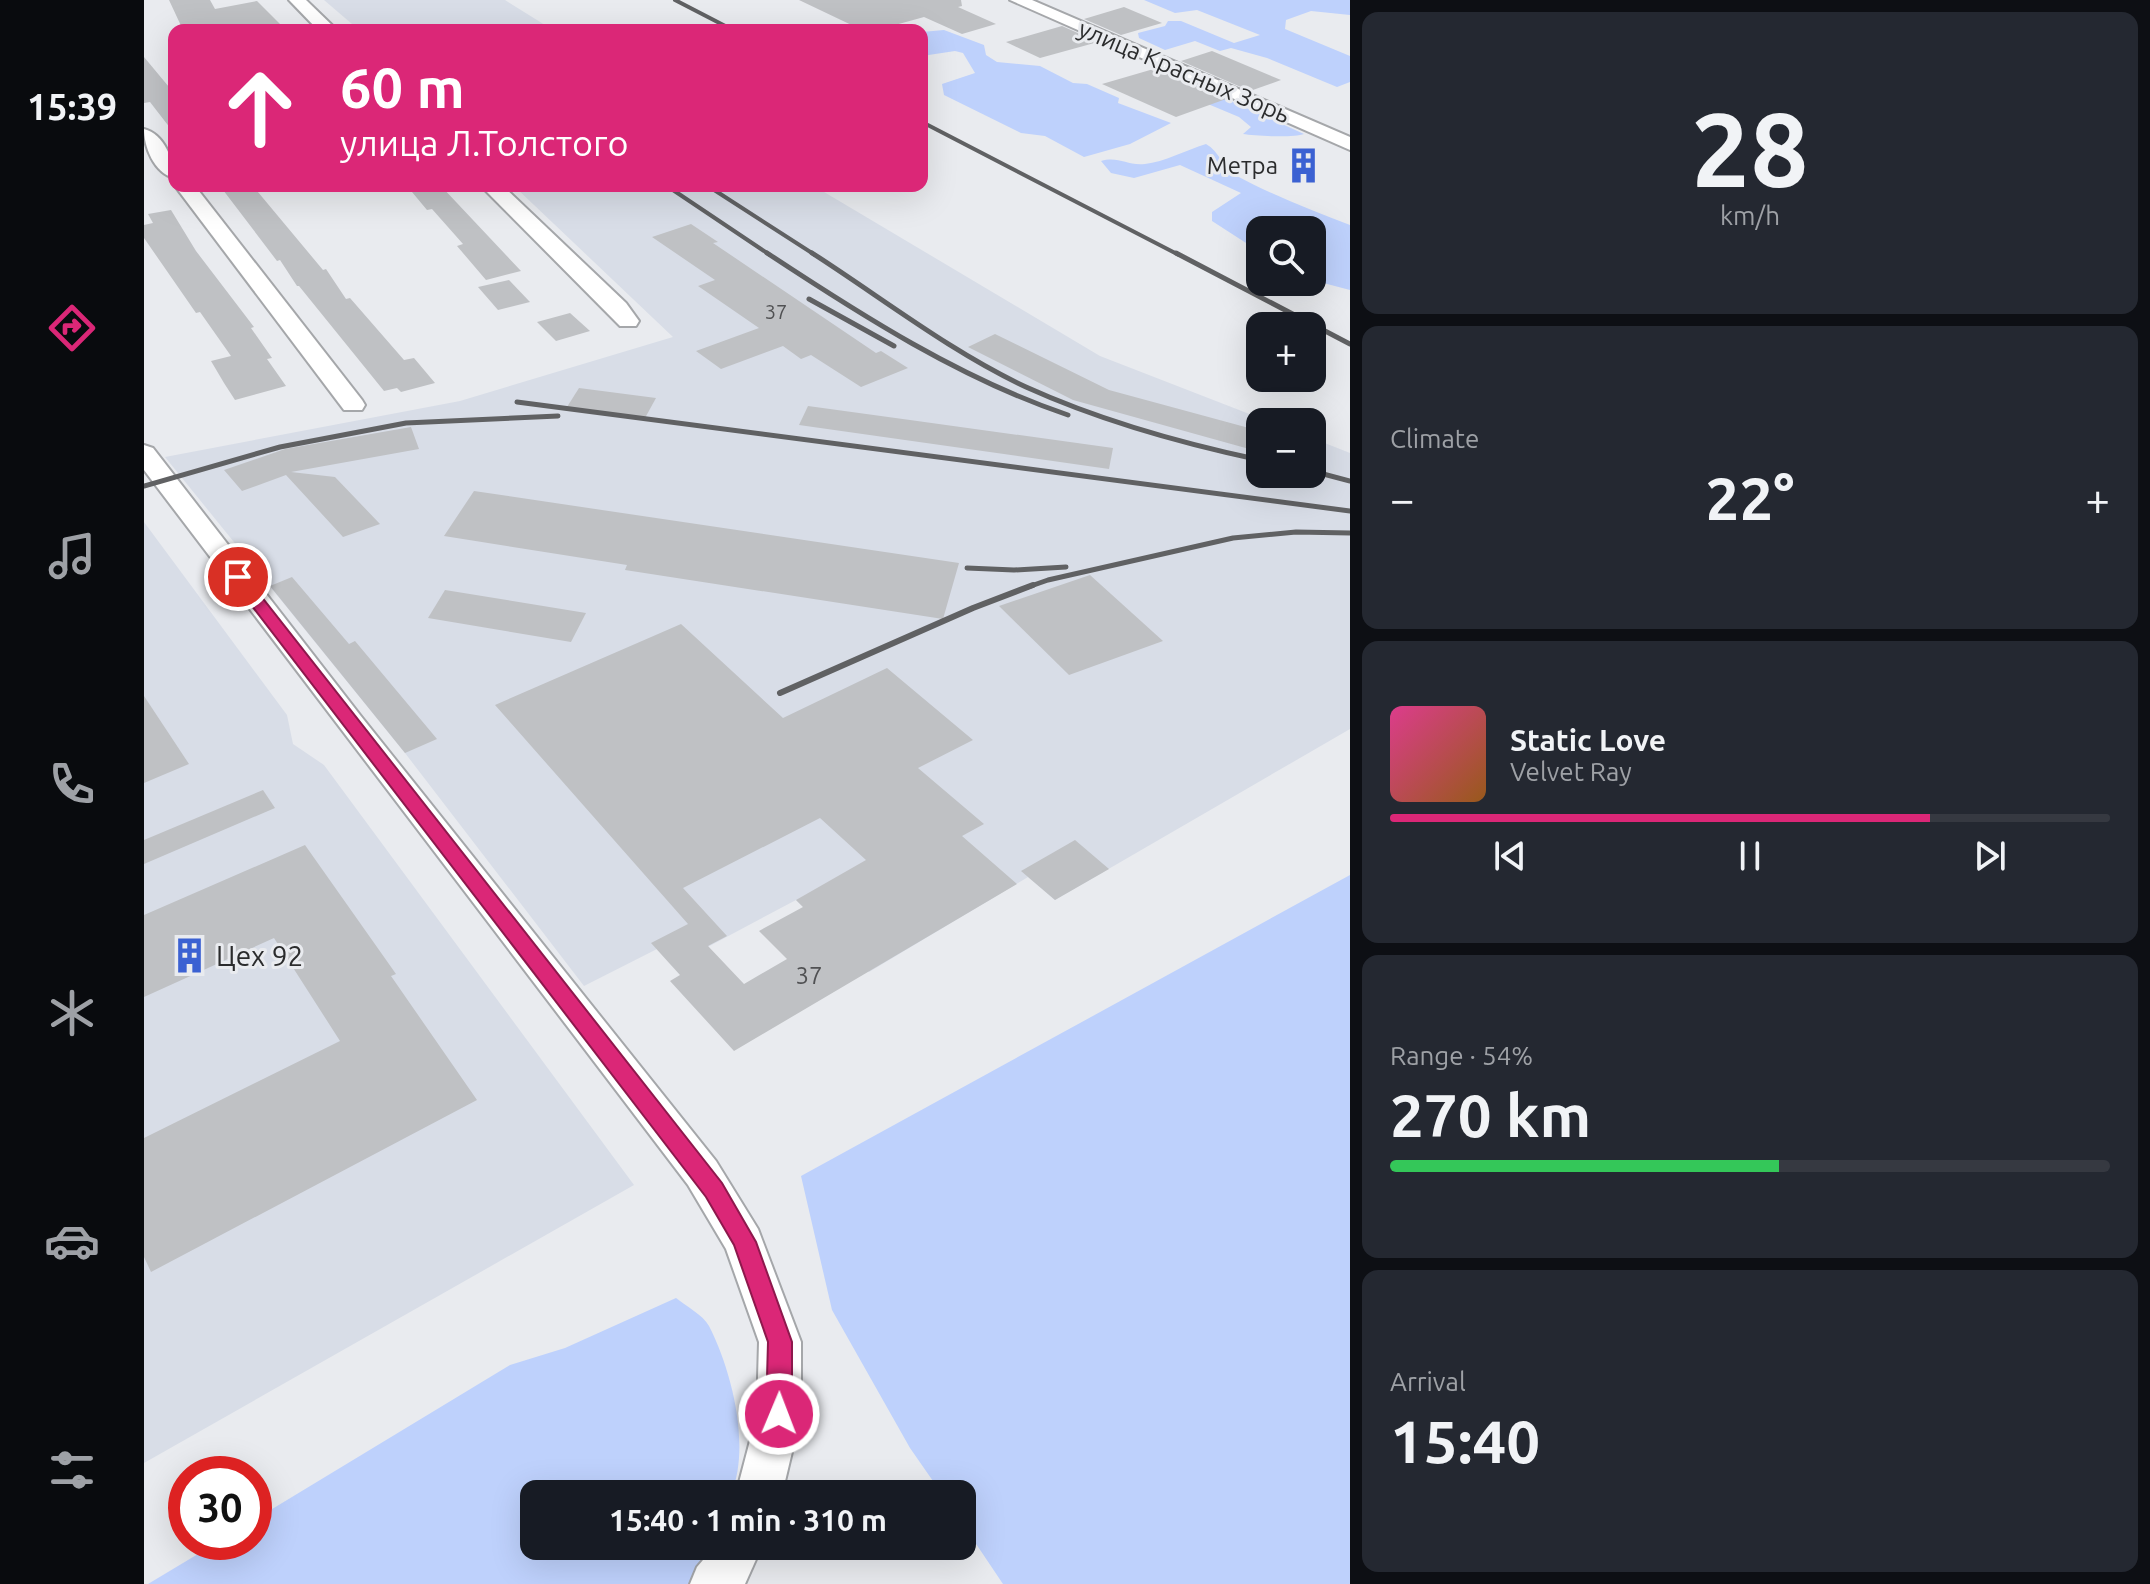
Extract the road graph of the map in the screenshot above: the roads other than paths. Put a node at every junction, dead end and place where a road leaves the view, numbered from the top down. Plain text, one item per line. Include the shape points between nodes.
1 (297, 0) edge
2 (1018, 0) edge
3 (322, 24) edge
4 (144, 135) edge
5 (1347, 140) edge
6 (168, 165) edge
7 (168, 173) edge
8 (144, 177) edge
9 (190, 192) edge
10 (497, 192) edge
11 (628, 321) dead end
12 (353, 405) dead end
13 (144, 453) edge
14 (762, 1480) edge
15 (734, 1560) edge
16 (714, 1584) edge

1 - 3 street
2 - 5 street, улица Красных Зорь
4 - 6 street
7 - 8 street
9 - 12 street
10 - 11 street
13 - 14 street via 702,1173 744,1242 780,1342 779,1414
15 - 16 street

